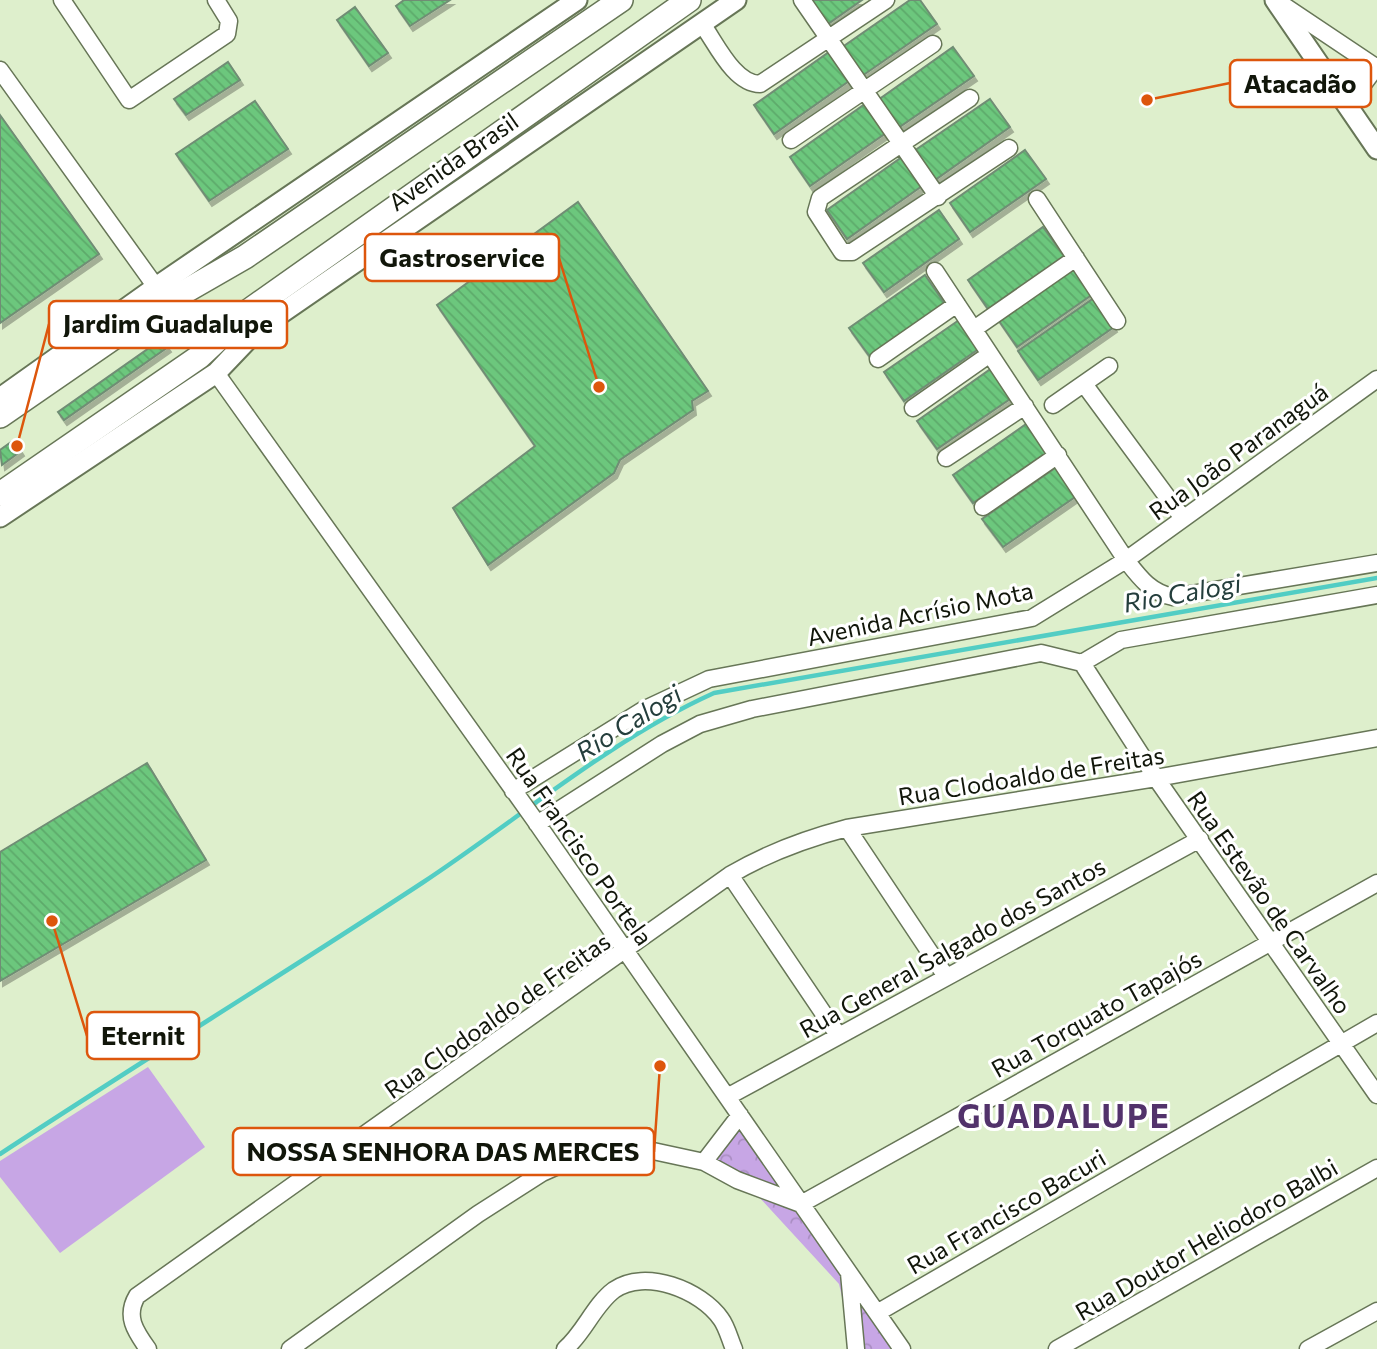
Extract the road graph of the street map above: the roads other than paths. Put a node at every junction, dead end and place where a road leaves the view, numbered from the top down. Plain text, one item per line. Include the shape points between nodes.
1 (62, 0) edge
2 (216, 0) edge
3 (578, 0) edge
4 (621, 0) edge
5 (689, 0) edge
6 (736, 0) edge
7 (802, 0) edge
8 (886, 0) edge
9 (1275, 0) edge
10 (702, 24) junction
11 (830, 39) junction
12 (933, 44) dead end
13 (1377, 67) edge
14 (0, 70) edge
15 (865, 90) junction
16 (970, 98) dead end
17 (1347, 106) junction
18 (791, 140) dead end
19 (901, 143) junction
20 (1009, 148) dead end
21 (1377, 149) edge
22 (938, 197) junction
23 (1037, 199) dead end
24 (1076, 258) junction
25 (935, 271) dead end
26 (156, 287) junction
27 (957, 304) junction
28 (1118, 321) dead end
29 (974, 329) junction
30 (990, 354) junction
31 (878, 359) dead end
32 (1109, 366) dead end
33 (216, 373) junction
34 (1377, 379) edge
35 (1084, 384) junction
36 (0, 398) edge
37 (1052, 405) dead end
38 (1025, 406) junction
39 (913, 408) dead end
40 (0, 416) edge
41 (1058, 455) junction
42 (946, 458) dead end
43 (0, 494) edge
44 (983, 507) dead end
45 (0, 517) edge
46 (1182, 517) junction
47 (1126, 560) junction
48 (1377, 563) edge
49 (1377, 595) edge
50 (1082, 663) junction
51 (1377, 738) edge
52 (1156, 778) junction
53 (515, 794) junction
54 (536, 822) junction
55 (847, 828) junction
56 (1200, 839) junction
57 (730, 875) junction
58 (1377, 883) edge
59 (1270, 942) junction
60 (626, 951) junction
61 (945, 975) junction
62 (1377, 1023) edge
63 (838, 1035) junction
64 (1340, 1043) junction
65 (1377, 1095) edge
66 (727, 1097) junction
67 (740, 1115) junction
68 (704, 1162) junction
69 (1377, 1168) edge
70 (802, 1204) junction
71 (849, 1273) junction
72 (1377, 1311) edge
73 (877, 1312) junction
74 (148, 1349) edge
75 (290, 1349) edge
76 (565, 1349) edge
77 (734, 1349) edge
78 (856, 1349) edge
79 (902, 1349) edge
80 (1057, 1349) edge
81 (1308, 1349) edge

1 - 2 street via 129,100 227,34 229,20
3 - 26 main road
4 - 40 highway, Avenida Brasil via 245,257 158,307
5 - 43 highway, Avenida Brasil via 247,312 199,357
6 - 10 main road, Avenida Brasil
7 - 11 street
8 - 11 street
9 - 13 street
9 - 17 main road
10 - 11 street via 740,76 752,84
10 - 33 main road, Avenida Brasil via 257,330
11 - 15 street
12 - 15 street
13 - 17 street
14 - 26 street
15 - 18 street
15 - 19 street
16 - 19 street
17 - 21 main road
19 - 22 street
19 - 22 street via 816,204 816,212 842,252 852,253
20 - 22 street
23 - 24 street
24 - 28 street
24 - 29 street
25 - 27 street
26 - 36 main road
27 - 29 street
27 - 31 street
29 - 30 street
30 - 38 street
30 - 39 street
32 - 35 street
33 - 45 main road, Avenida Brasil
33 - 53 street, Rua Francisco Portela
34 - 46 street, Rua João Paranaguá
35 - 37 street
35 - 46 street
38 - 41 street
38 - 42 street
41 - 44 street
41 - 47 street
46 - 47 street, Rua João Paranaguá
47 - 48 street via 1143,582 1157,593 1173,597
47 - 53 street, Avenida Acrísio Mota via 1032,618 709,679 643,710
49 - 50 street via 1121,640
50 - 52 street, Rua Estevão de Carvalho
50 - 54 street via 1041,653 752,709 700,724
51 - 52 street, Rua Clodoaldo de Freitas
52 - 55 street, Rua Clodoaldo de Freitas
52 - 56 street, Rua Estevão de Carvalho
53 - 54 street, Rua Francisco Portela
54 - 60 street, Rua Francisco Portela
55 - 57 street, Rua Clodoaldo de Freitas via 790,845
55 - 61 street
56 - 59 street, Rua Estevão de Carvalho
56 - 61 street, Rua General Salgado dos Santos
57 - 60 street, Rua Clodoaldo de Freitas
57 - 63 street
58 - 59 street, Rua Torquato Tapajós
59 - 64 street, Rua Estevão de Carvalho
59 - 70 street, Rua Torquato Tapajós
60 - 66 street, Rua Francisco Portela
60 - 74 street, Rua Clodoaldo de Freitas via 137,1296 131,1308 132,1322
61 - 63 street, Rua General Salgado dos Santos
62 - 64 street, Rua Francisco Bacuri
63 - 66 street, Rua General Salgado dos Santos
64 - 65 street, Rua Estevão de Carvalho
64 - 73 street, Rua Francisco Bacuri
66 - 67 street, Rua Francisco Portela
67 - 68 street
67 - 70 street, Rua Francisco Portela
68 - 70 street via 737,1180
68 - 75 street via 624,1150 569,1161 542,1173
69 - 80 street, Rua Doutor Heliodoro Balbi
70 - 71 street, Rua Francisco Portela
71 - 73 street, Rua Francisco Portela
71 - 78 street
72 - 81 street
73 - 79 street, Rua Francisco Portela
76 - 77 street via 613,1291 629,1283 653,1282 677,1287 704,1302 721,1319

